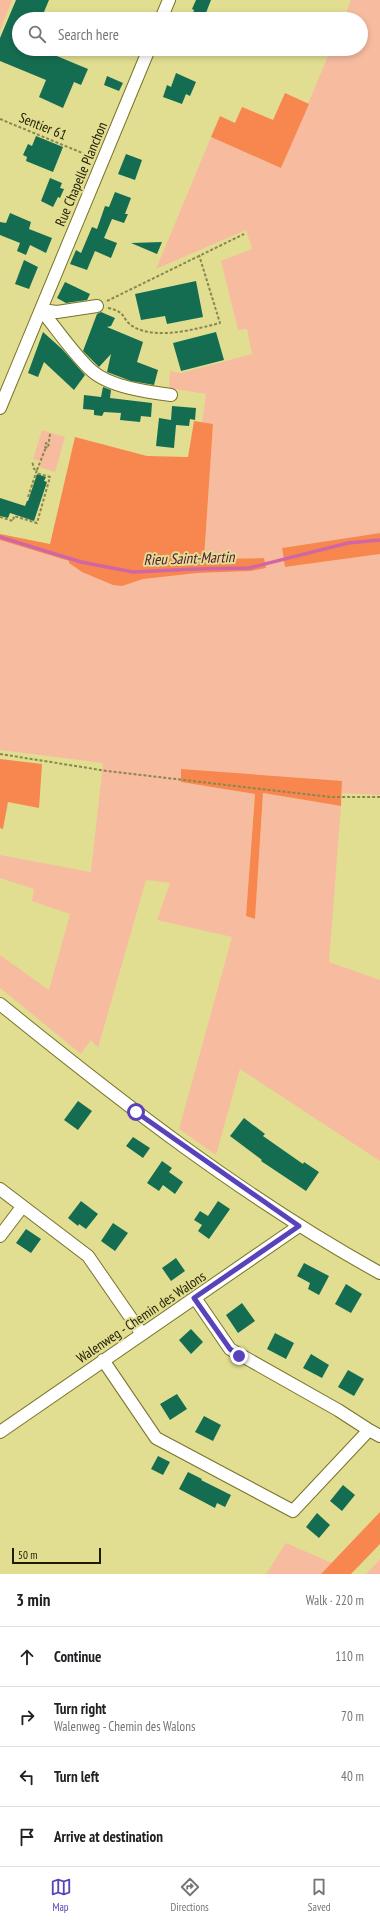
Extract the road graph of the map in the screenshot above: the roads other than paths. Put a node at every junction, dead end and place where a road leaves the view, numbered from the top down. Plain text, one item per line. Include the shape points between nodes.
1 (169, 0) edge
2 (164, 12) edge
3 (146, 56) edge
4 (97, 306) road end
5 (41, 310) junction
6 (171, 395) dead end
7 (0, 408) edge
8 (0, 1004) edge
9 (0, 1189) edge
10 (22, 1207) junction
11 (299, 1226) junction
12 (0, 1236) edge
13 (380, 1273) edge
14 (194, 1298) junction
15 (142, 1334) junction
16 (104, 1360) junction
17 (0, 1432) edge
18 (375, 1433) edge

1 - 2 street
3 - 5 street, Rue Chapelle Planchon
4 - 5 street via 57,312
5 - 6 street via 93,372 104,380 144,392
5 - 7 street, Rue Chapelle Planchon
8 - 11 street via 170,1137
9 - 10 street
10 - 12 street
10 - 15 street via 88,1256
11 - 13 street
11 - 14 street, Walenweg - Chemin des Walons
14 - 15 street, Walenweg - Chemin des Walons
14 - 18 street via 230,1349
15 - 16 street, Walenweg - Chemin des Walons
16 - 17 street, Walenweg - Chemin des Walons
16 - 18 street via 156,1438 293,1511

